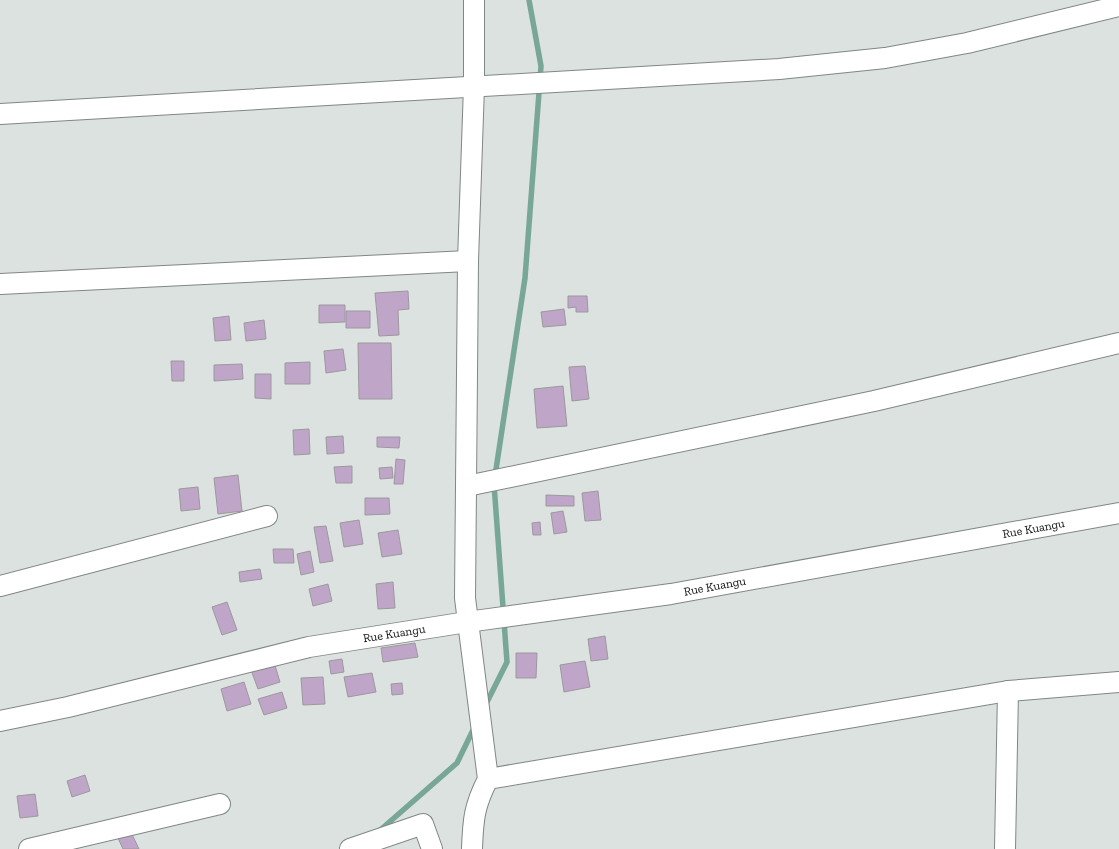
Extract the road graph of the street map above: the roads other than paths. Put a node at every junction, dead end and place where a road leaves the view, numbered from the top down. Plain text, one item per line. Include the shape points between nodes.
1 (474, 0) edge
2 (1119, 6) edge
3 (474, 86) junction
4 (0, 114) edge
5 (468, 261) junction
6 (0, 284) edge
7 (1119, 343) edge
8 (466, 486) junction
9 (1119, 513) edge
10 (266, 516) dead end
11 (0, 586) edge
12 (467, 622) junction
13 (1119, 682) edge
14 (1008, 691) junction
15 (0, 721) edge
16 (488, 779) junction
17 (220, 804) dead end
18 (29, 849) edge
19 (350, 849) edge
20 (432, 849) edge
21 (472, 849) edge
22 (1005, 849) edge

1 - 3 street
2 - 3 street via 966,43 885,58 779,69
3 - 4 street
3 - 5 street
5 - 6 street
5 - 8 street
7 - 8 street via 874,401
8 - 12 street
9 - 12 street, Rue Kuangu via 671,594
10 - 11 street
12 - 15 street, Rue Kuangu via 309,647 68,707
12 - 16 street
13 - 14 street
14 - 16 street
14 - 22 street
16 - 21 street via 473,816
17 - 18 street
19 - 20 street via 423,824

